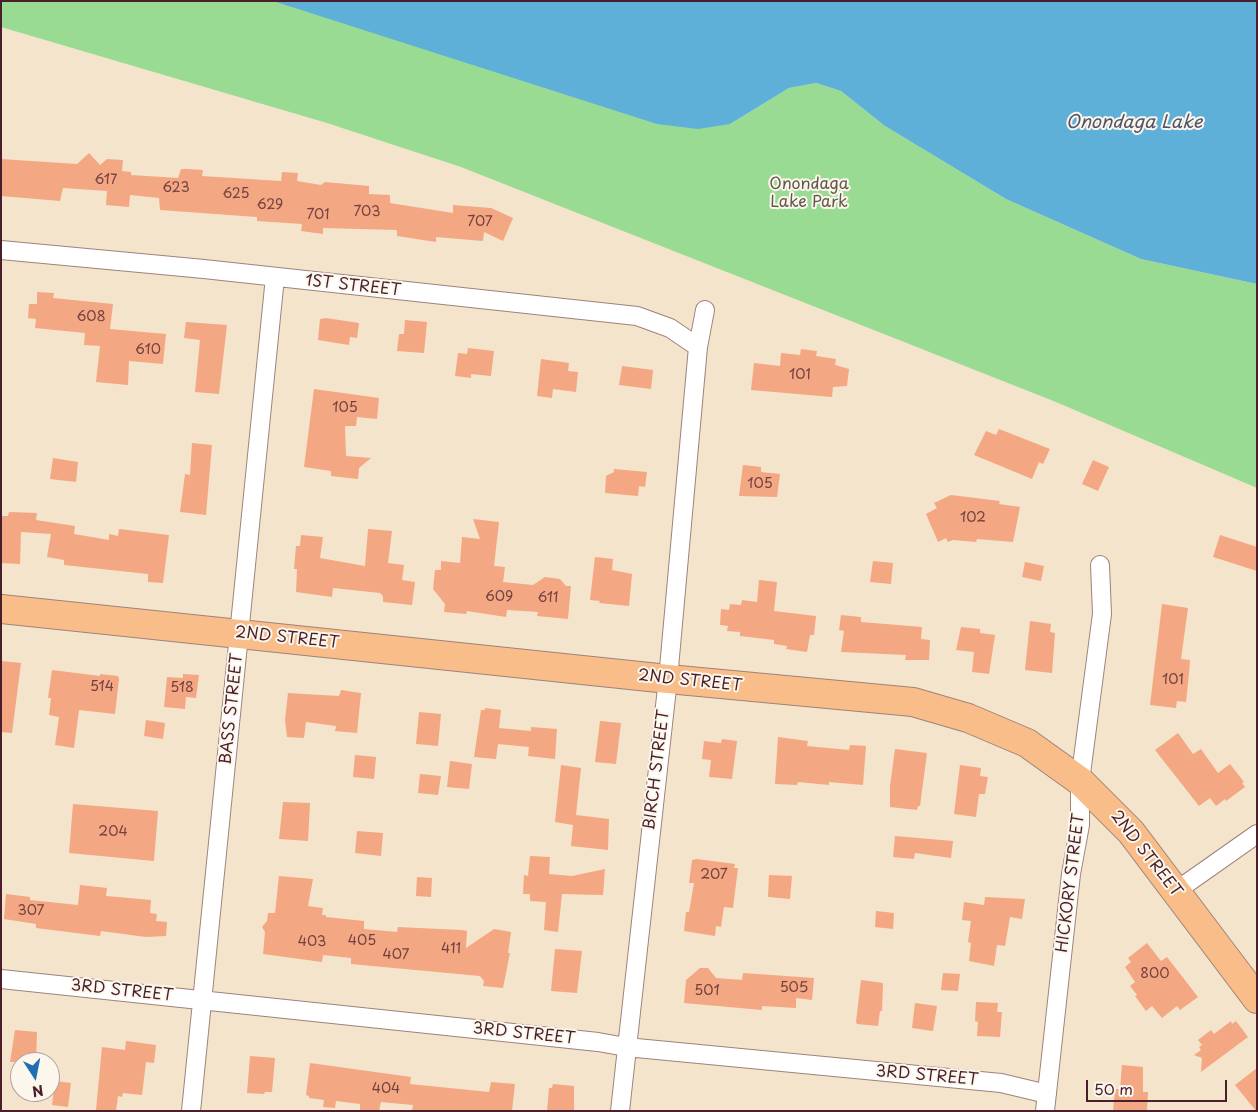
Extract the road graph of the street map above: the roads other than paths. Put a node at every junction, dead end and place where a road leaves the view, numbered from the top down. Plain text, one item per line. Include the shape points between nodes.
1 (1, 250) edge
2 (275, 277) junction
3 (705, 310) dead end
4 (698, 347) junction
5 (1100, 565) dead end
6 (1, 609) edge
7 (240, 633) junction
8 (668, 679) junction
9 (1080, 781) junction
10 (1257, 834) edge
11 (1176, 891) junction
12 (1, 979) edge
13 (203, 999) junction
14 (1257, 999) edge
15 (626, 1047) junction
16 (1046, 1102) edge
17 (191, 1111) edge
18 (620, 1111) edge

1 - 2 street, 1ST STREET
2 - 4 street, 1ST STREET via 637,316 670,328
2 - 7 street, BASS STREET
3 - 4 street, BIRCH STREET
4 - 8 street, BIRCH STREET
5 - 9 street, HICKORY STREET via 1102,614
6 - 7 main road, 2ND STREET
7 - 8 main road, 2ND STREET
7 - 13 street, BASS STREET
8 - 9 main road, 2ND STREET via 912,702 968,718 1027,743
8 - 15 street, BIRCH STREET
9 - 11 main road, 2ND STREET via 1131,832
9 - 16 street, HICKORY STREET via 1080,825 1071,874
10 - 11 street
11 - 14 main road, 2ND STREET
12 - 13 street, 3RD STREET
13 - 15 street, 3RD STREET
13 - 17 street, BASS STREET
15 - 16 street, 3RD STREET via 1001,1083
15 - 18 street, BIRCH STREET

